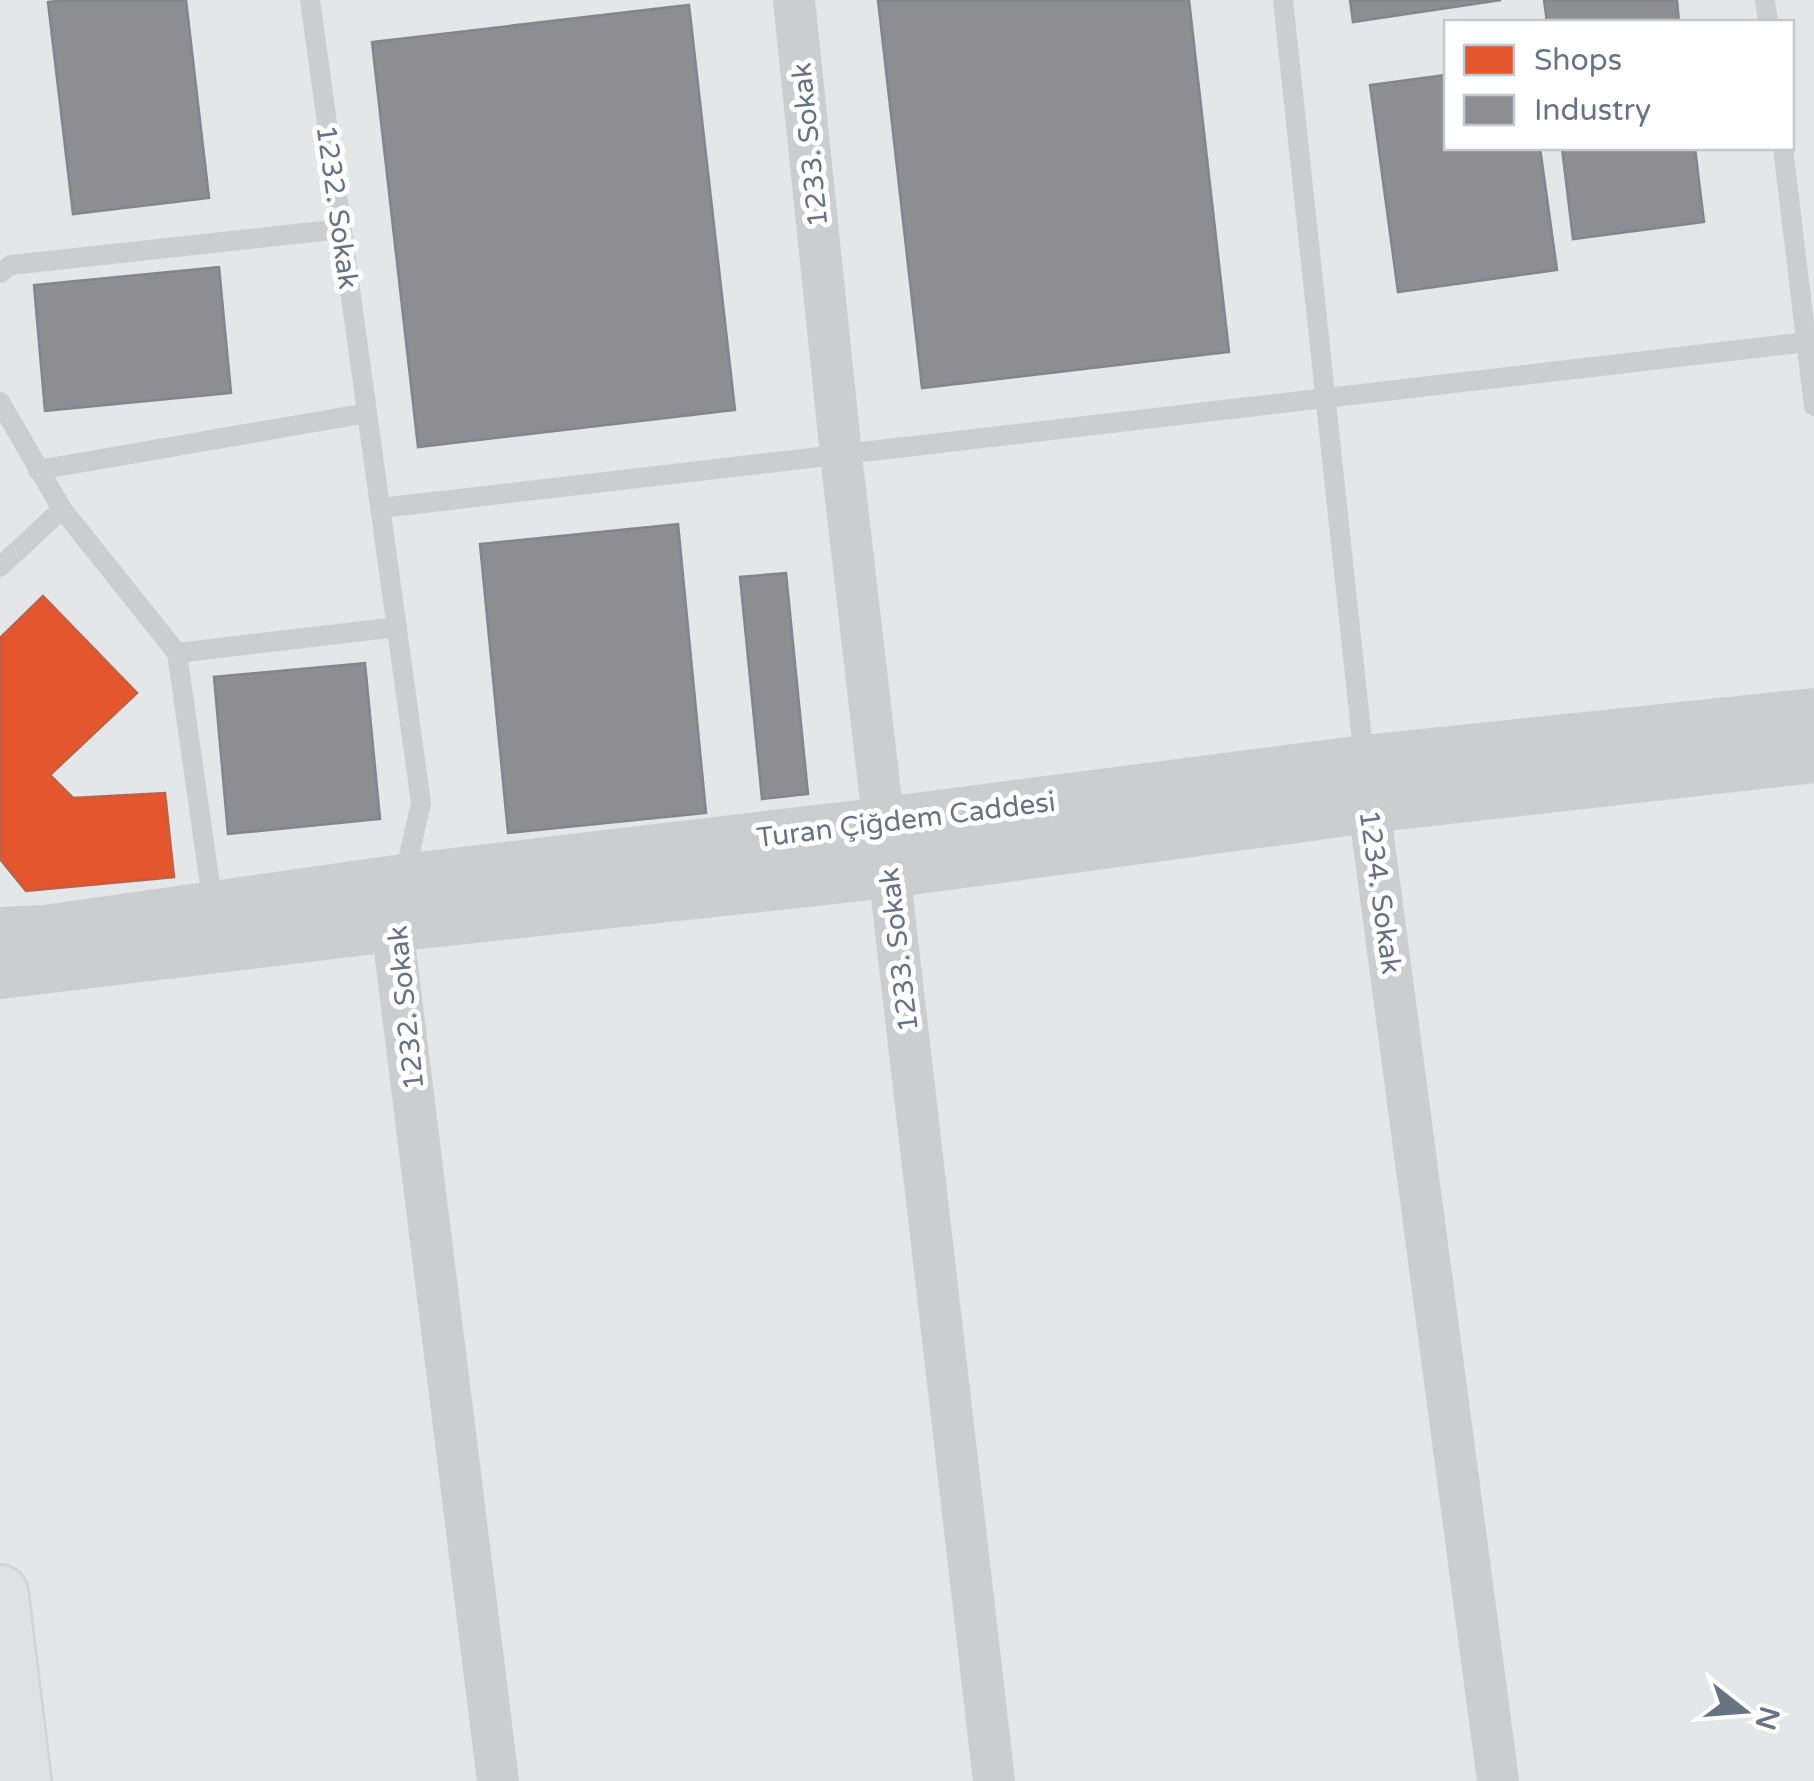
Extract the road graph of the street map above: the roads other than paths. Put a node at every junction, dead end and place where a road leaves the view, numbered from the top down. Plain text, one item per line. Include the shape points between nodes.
1 (310, 0) edge
2 (794, 0) edge
3 (1283, 0) edge
4 (1783, 150) edge
5 (341, 229) junction
6 (0, 272) edge
7 (1807, 342) junction
8 (1326, 398) junction
9 (0, 402) edge
10 (1814, 406) edge
11 (367, 413) junction
12 (841, 455) junction
13 (38, 470) junction
14 (380, 508) junction
15 (62, 510) junction
16 (0, 567) edge
17 (396, 627) junction
18 (177, 654) junction
19 (1814, 714) edge
20 (1814, 757) edge
21 (1367, 784) junction
22 (887, 847) junction
23 (398, 903) junction
24 (213, 907) junction
25 (0, 933) edge
26 (0, 974) edge
27 (0, 1593) edge
28 (23, 1781) edge
29 (498, 1781) edge
30 (994, 1781) edge
31 (1498, 1781) edge

1 - 5 lane, 1232. Sokak
2 - 12 street, 1233. Sokak
3 - 8 lane, 1234. Sokak
4 - 7 lane
5 - 6 lane via 11,265
5 - 11 lane, 1232. Sokak
7 - 8 lane
7 - 10 lane
8 - 12 lane
8 - 21 lane, 1234. Sokak
9 - 13 lane
11 - 13 lane
11 - 14 lane, 1232. Sokak
12 - 14 lane
12 - 22 street, 1233. Sokak
13 - 15 lane
14 - 17 lane, 1232. Sokak
15 - 16 lane
15 - 18 lane
17 - 18 lane
17 - 23 lane, 1232. Sokak via 421,804
18 - 24 lane
19 - 21 street, Turan Çiğdem Caddesi
20 - 21 street, Turan Çiğdem Caddesi
21 - 22 street, Turan Çiğdem Caddesi
21 - 31 street, 1234. Sokak
22 - 23 street, Turan Çiğdem Caddesi
22 - 30 street, 1233. Sokak
23 - 24 street, Turan Çiğdem Caddesi
23 - 26 street, Turan Çiğdem Caddesi
23 - 29 street, 1232. Sokak
24 - 25 street, Turan Çiğdem Caddesi
27 - 28 main road

